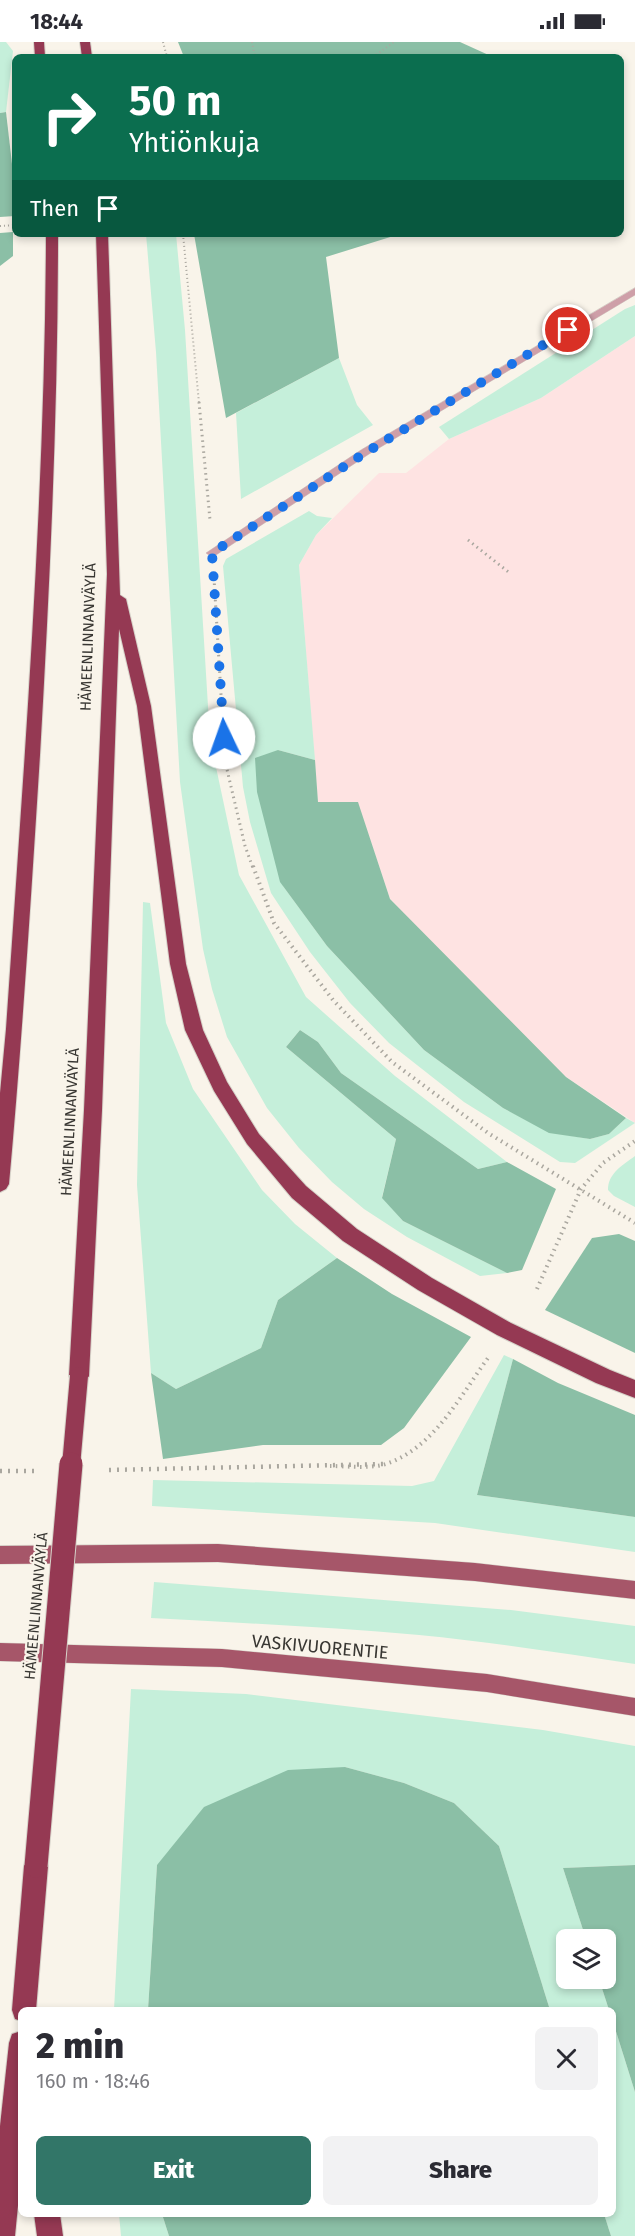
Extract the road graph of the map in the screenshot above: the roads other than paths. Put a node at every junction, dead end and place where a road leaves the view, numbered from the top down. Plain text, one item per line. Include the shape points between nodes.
1 (52, 237) edge
2 (102, 237) edge
3 (635, 291) edge
4 (212, 553) road end
5 (114, 574) junction
6 (0, 1184) edge
7 (635, 1389) edge
8 (0, 1555) edge
9 (635, 1590) edge
10 (0, 1652) edge
11 (635, 1707) edge
12 (24, 2007) edge
13 (18, 2073) edge
14 (47, 2217) edge
15 (2, 2236) edge
16 (50, 2236) edge

1 - 6 highway via 46,531 15,1029
2 - 5 highway, HÄMEENLINNANVÄYLÄ
3 - 4 street via 365,453
5 - 7 highway via 144,706 178,964 194,1030 220,1086 254,1139 299,1192 350,1235 424,1284 504,1329
5 - 12 highway, HÄMEENLINNANVÄYLÄ, bridge via 79,1376
8 - 9 main road via 218,1552 475,1572
10 - 11 main road, VASKIVUORENTIE via 222,1658 487,1683
13 - 15 highway
14 - 16 highway

